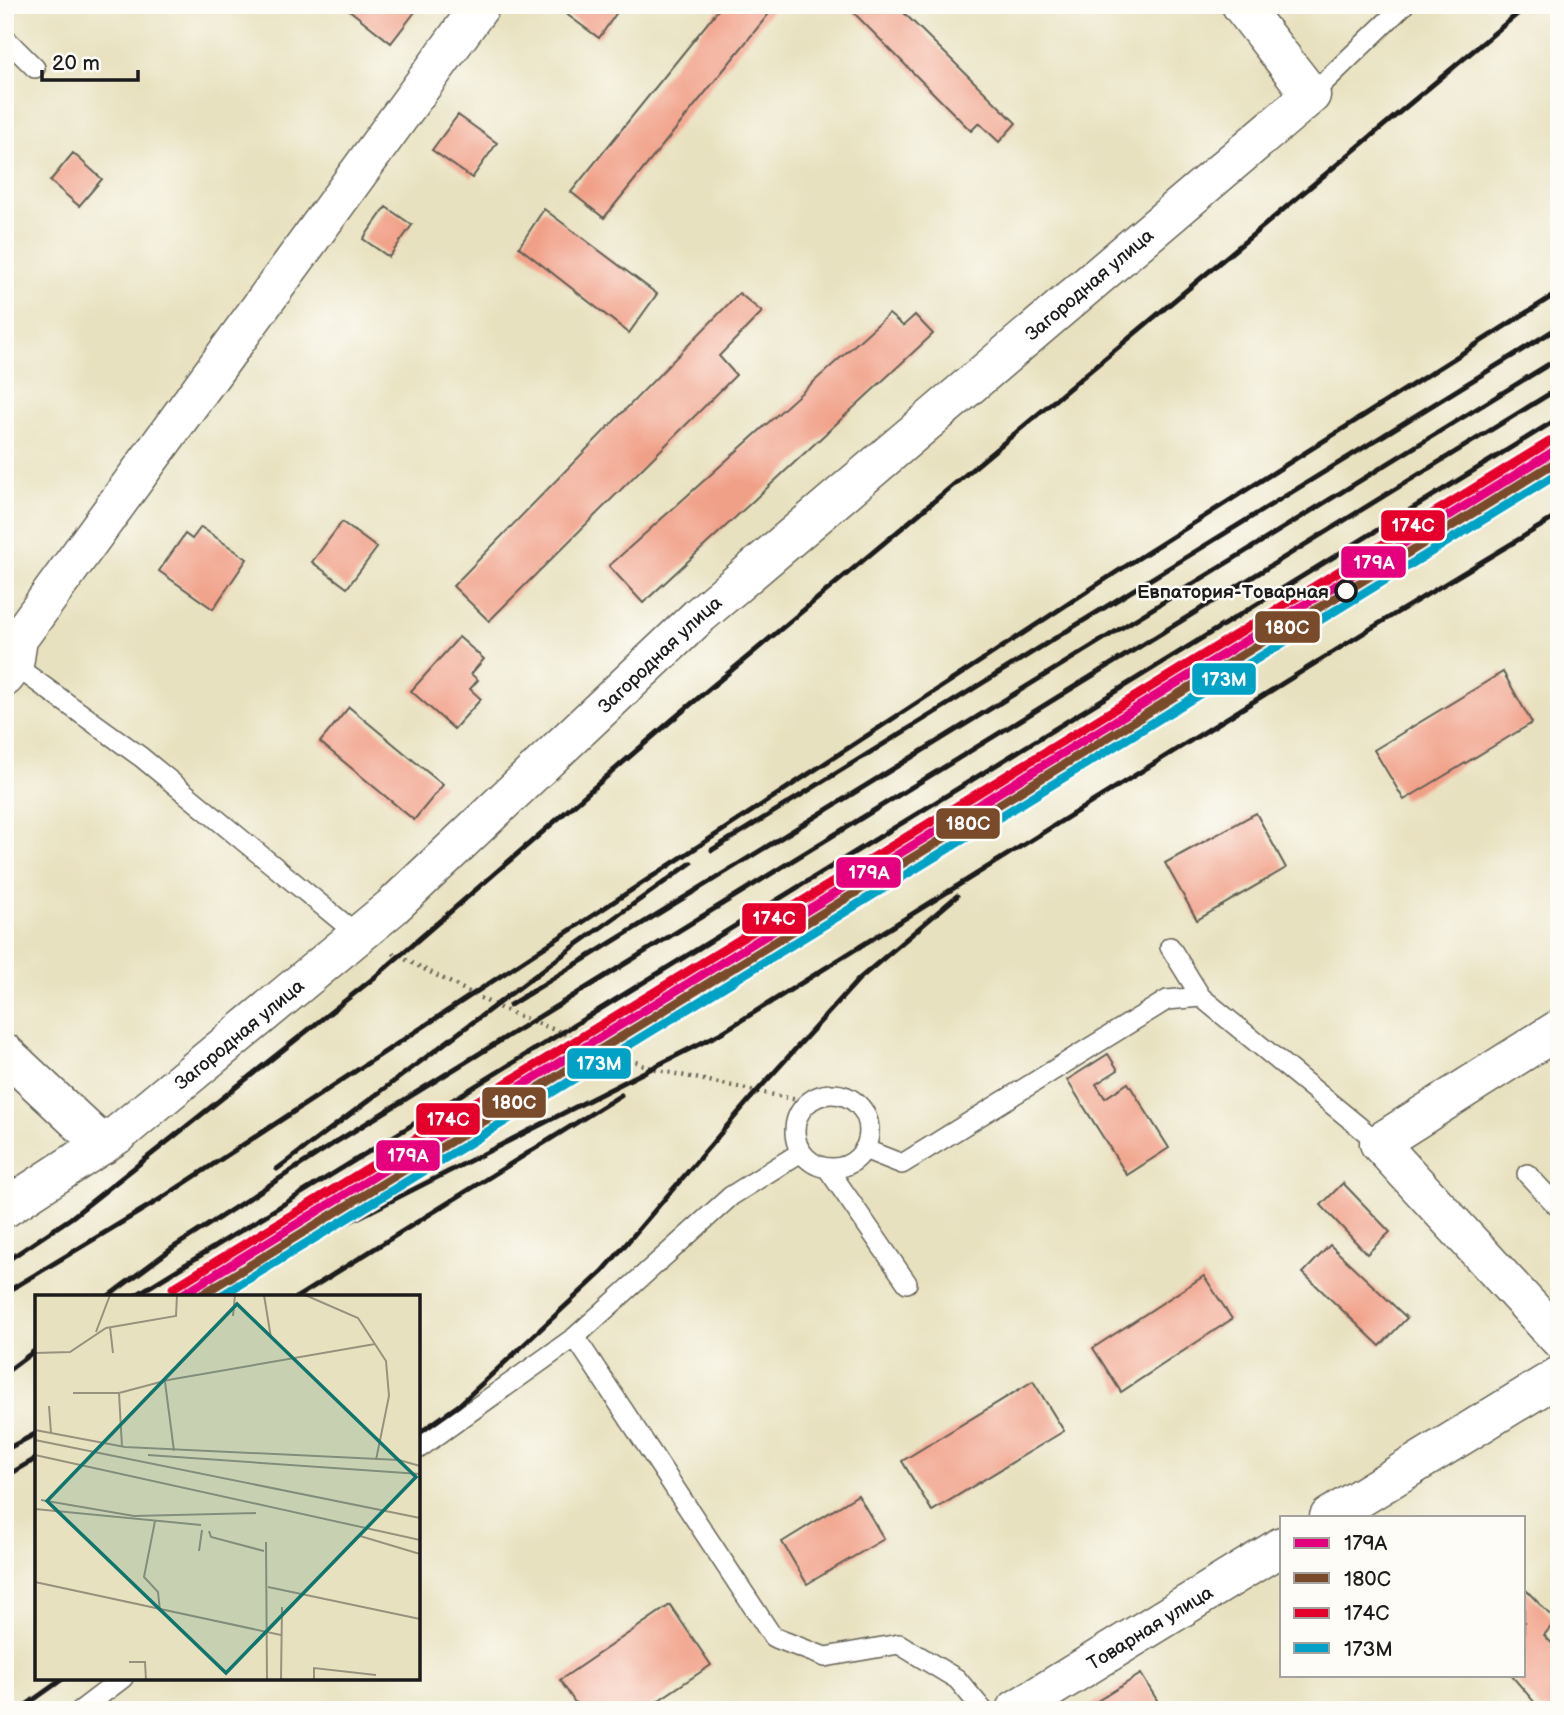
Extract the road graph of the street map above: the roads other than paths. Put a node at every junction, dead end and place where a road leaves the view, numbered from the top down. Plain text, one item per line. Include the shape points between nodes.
1 (481, 5) edge
2 (1241, 5) edge
3 (1404, 5) edge
4 (5, 38) edge
5 (35, 68) dead end
6 (1311, 95) junction
7 (10, 671) edge
8 (358, 935) junction
9 (1170, 947) dead end
10 (1201, 997) junction
11 (1559, 1029) edge
12 (5, 1054) edge
13 (1379, 1143) junction
14 (103, 1144) junction
15 (864, 1149) junction
16 (801, 1152) junction
17 (828, 1169) junction
18 (1527, 1174) dead end
19 (5, 1208) edge
20 (1559, 1208) edge
21 (906, 1283) dead end
22 (575, 1337) junction
23 (1559, 1339) edge
24 (1559, 1376) edge
25 (420, 1448) edge
26 (1331, 1516) edge
27 (1280, 1547) edge
28 (120, 1680) edge
29 (81, 1710) edge
30 (982, 1710) edge
31 (1016, 1710) edge

1 - 7 street via 18,639
2 - 6 street
3 - 6 lane
4 - 5 lane
6 - 8 street, Загородная улица via 700,615
7 - 8 lane via 141,757
8 - 14 street, Загородная улица
9 - 10 lane
10 - 13 lane
10 - 15 lane via 1167,1000 902,1164
11 - 13 street
12 - 14 street
13 - 23 street
14 - 19 street, Загородная улица
15 - 16 lane via 868,1120 854,1100 831,1093 807,1102 795,1123 794,1136
15 - 17 lane via 851,1163
16 - 17 lane
16 - 22 lane via 732,1196
17 - 21 lane
18 - 20 lane
22 - 25 lane
22 - 30 lane via 773,1637 825,1657 899,1644 957,1679
24 - 26 street
27 - 31 street, Товарная улица
28 - 29 lane

